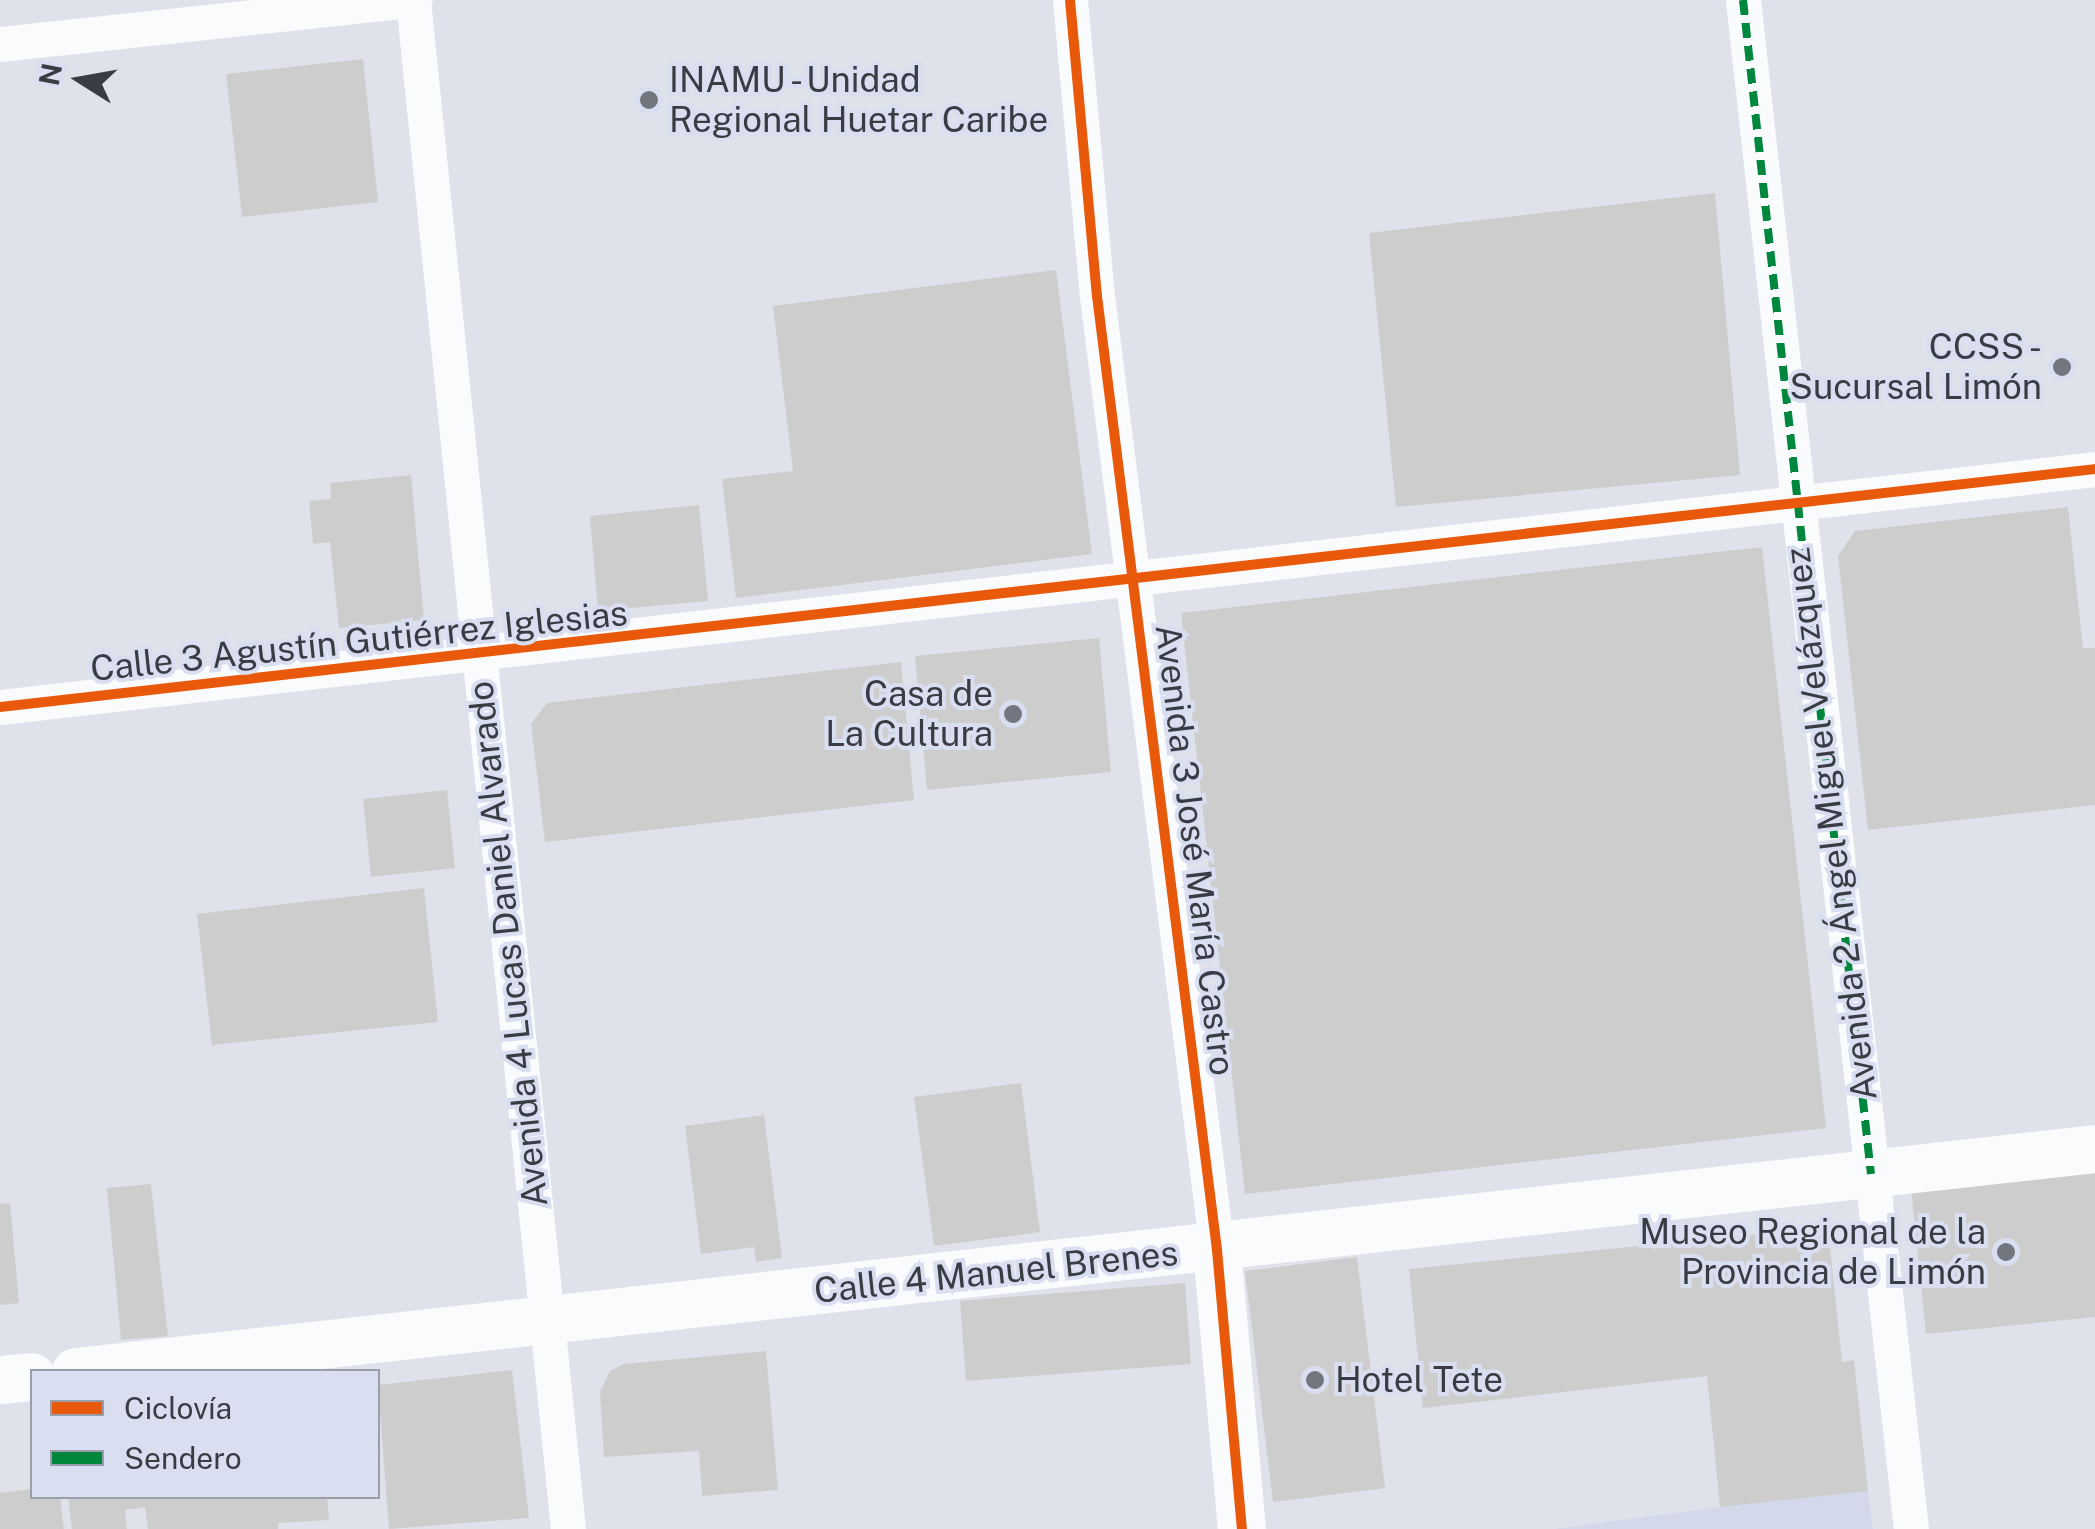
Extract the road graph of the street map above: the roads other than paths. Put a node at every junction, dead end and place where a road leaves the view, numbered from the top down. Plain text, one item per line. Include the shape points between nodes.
1 (413, 0) edge
2 (1070, 0) edge
3 (1743, 0) edge
4 (0, 44) edge
5 (2095, 469) edge
6 (1794, 508) junction
7 (1133, 582) junction
8 (478, 656) junction
9 (0, 707) edge
10 (2095, 1149) edge
11 (1871, 1174) junction
12 (1217, 1250) junction
13 (545, 1317) junction
14 (102, 1369) edge
15 (30, 1376) edge
16 (0, 1380) edge
17 (568, 1529) edge
18 (1242, 1529) edge
19 (1911, 1529) edge

1 - 4 street
1 - 8 street, Avenida 4 Lucas Daniel Alvarado
2 - 7 street, Avenida 3 José María Castro via 1097,296
3 - 6 street, Avenida 2 Ángel Miguel Velázquez
5 - 6 street, Calle 3 Agustín Gutiérrez Iglesias
6 - 7 street, Calle 3 Agustín Gutiérrez Iglesias
6 - 11 street, Avenida 2 Ángel Miguel Velázquez
7 - 8 street, Calle 3 Agustín Gutiérrez Iglesias
7 - 12 street, Avenida 3 José María Castro
8 - 9 street, Calle 3 Agustín Gutiérrez Iglesias
8 - 13 street, Avenida 4 Lucas Daniel Alvarado
10 - 11 main road, Calle 4 Manuel Brenes
11 - 12 main road, Calle 4 Manuel Brenes
11 - 19 street, Avenida 2 Ángel Miguel Velázquez
12 - 13 main road, Calle 4 Manuel Brenes
12 - 18 main road, Avenida 3 José María Castro
13 - 14 main road, Calle 4 Manuel Brenes
13 - 17 street, Avenida 4 Lucas Daniel Alvarado
15 - 16 main road

